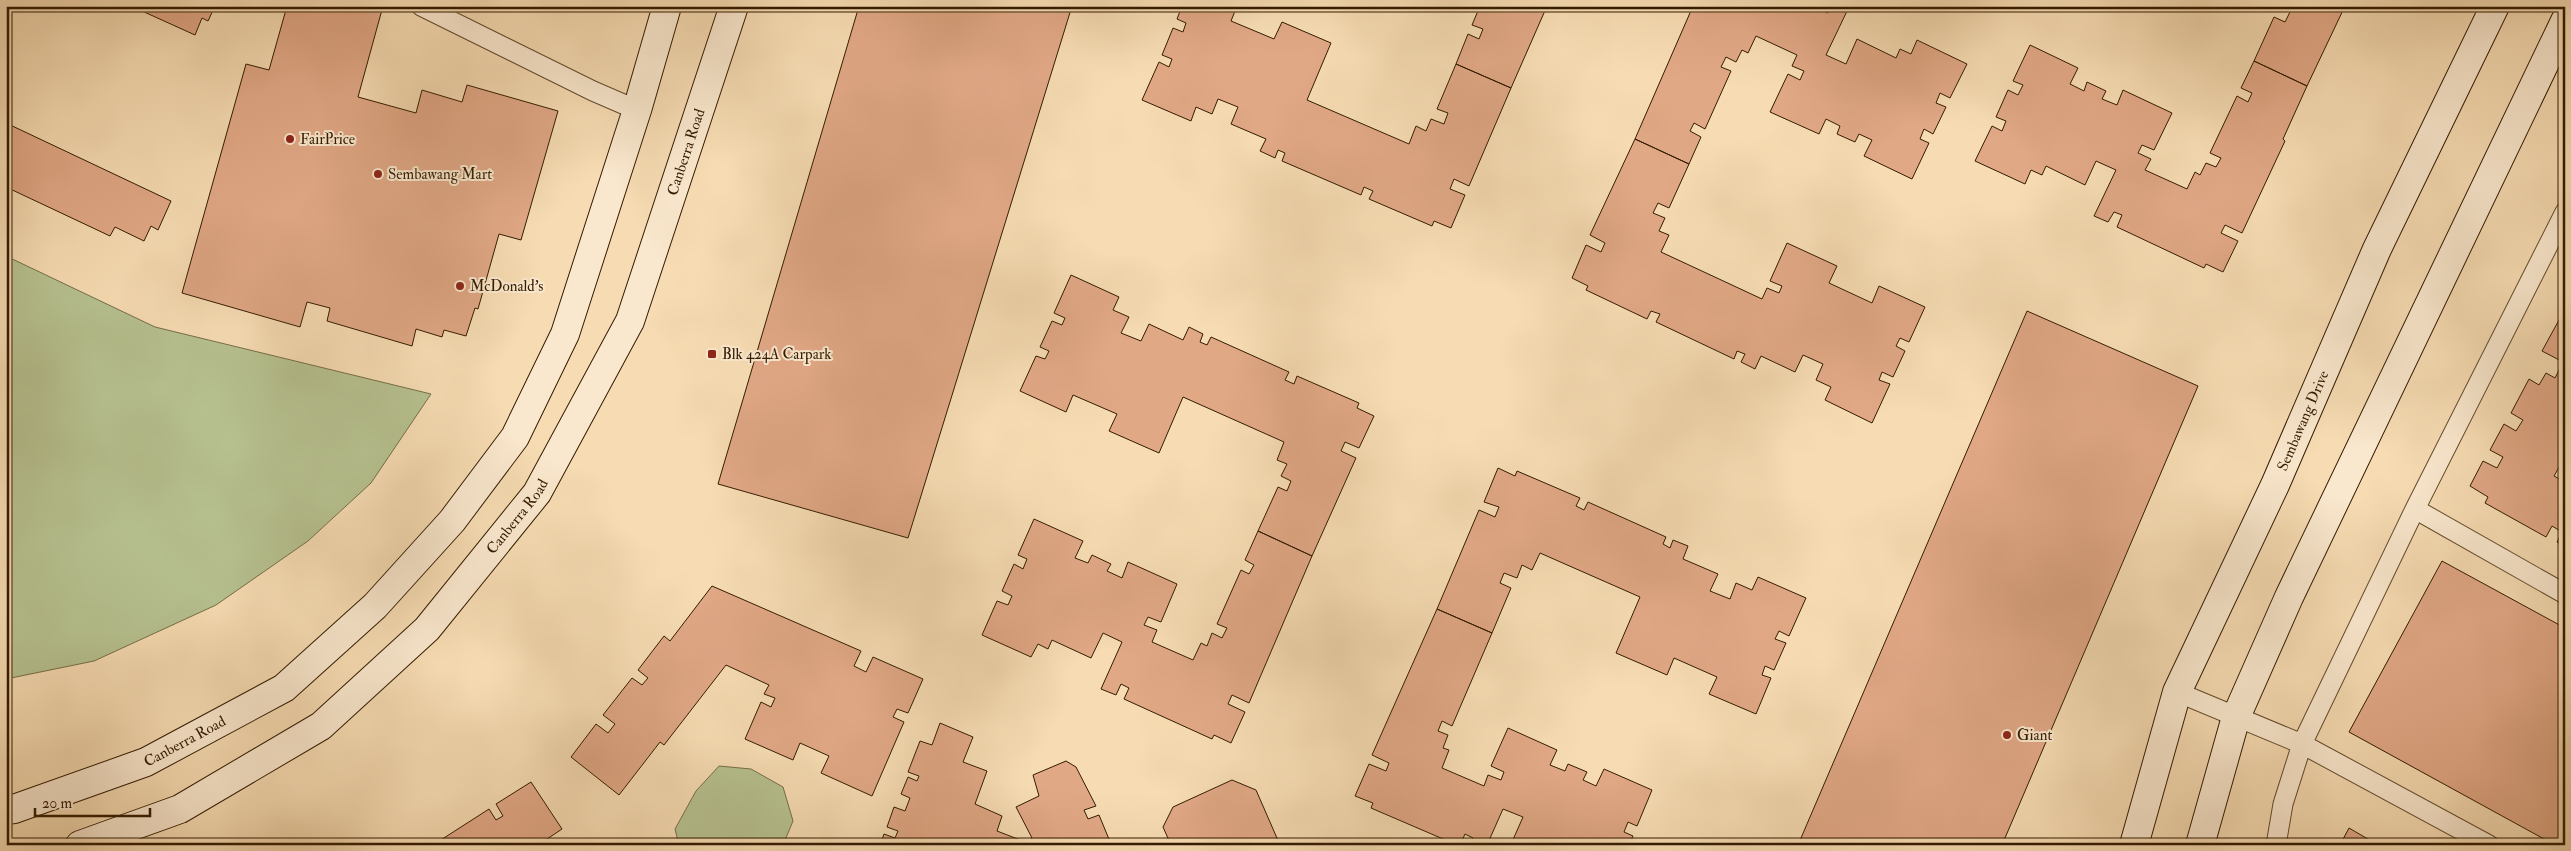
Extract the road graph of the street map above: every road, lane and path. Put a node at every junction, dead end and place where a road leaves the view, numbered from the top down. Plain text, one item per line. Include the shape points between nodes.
1 (421, 6) edge
2 (667, 6) edge
3 (734, 6) edge
4 (2496, 6) edge
5 (2565, 21) edge
6 (637, 110) junction
7 (2565, 212) edge
8 (2416, 509) junction
9 (2565, 594) edge
10 (2177, 692) junction
11 (2236, 717) junction
12 (2302, 744) junction
13 (6, 810) edge
14 (80, 845) edge
15 (2134, 845) edge
16 (2200, 845) edge
17 (2276, 845) edge
18 (2489, 845) edge

1 - 6 lane
2 - 6 main road, Canberra Road
3 - 14 main road, Canberra Road via 630,321 538,493 427,629 320,726 180,809
4 - 10 main road, Sembawang Drive via 2377,249 2274,485
5 - 11 main road via 2289,597
6 - 13 main road, Canberra Road via 565,334 515,436 452,521 375,606 284,688 146,762 14,810
7 - 8 lane
8 - 9 lane
8 - 12 lane
10 - 11 lane
10 - 15 main road, Sembawang Drive
11 - 12 lane
11 - 16 main road
12 - 17 lane via 2283,804
12 - 18 lane

